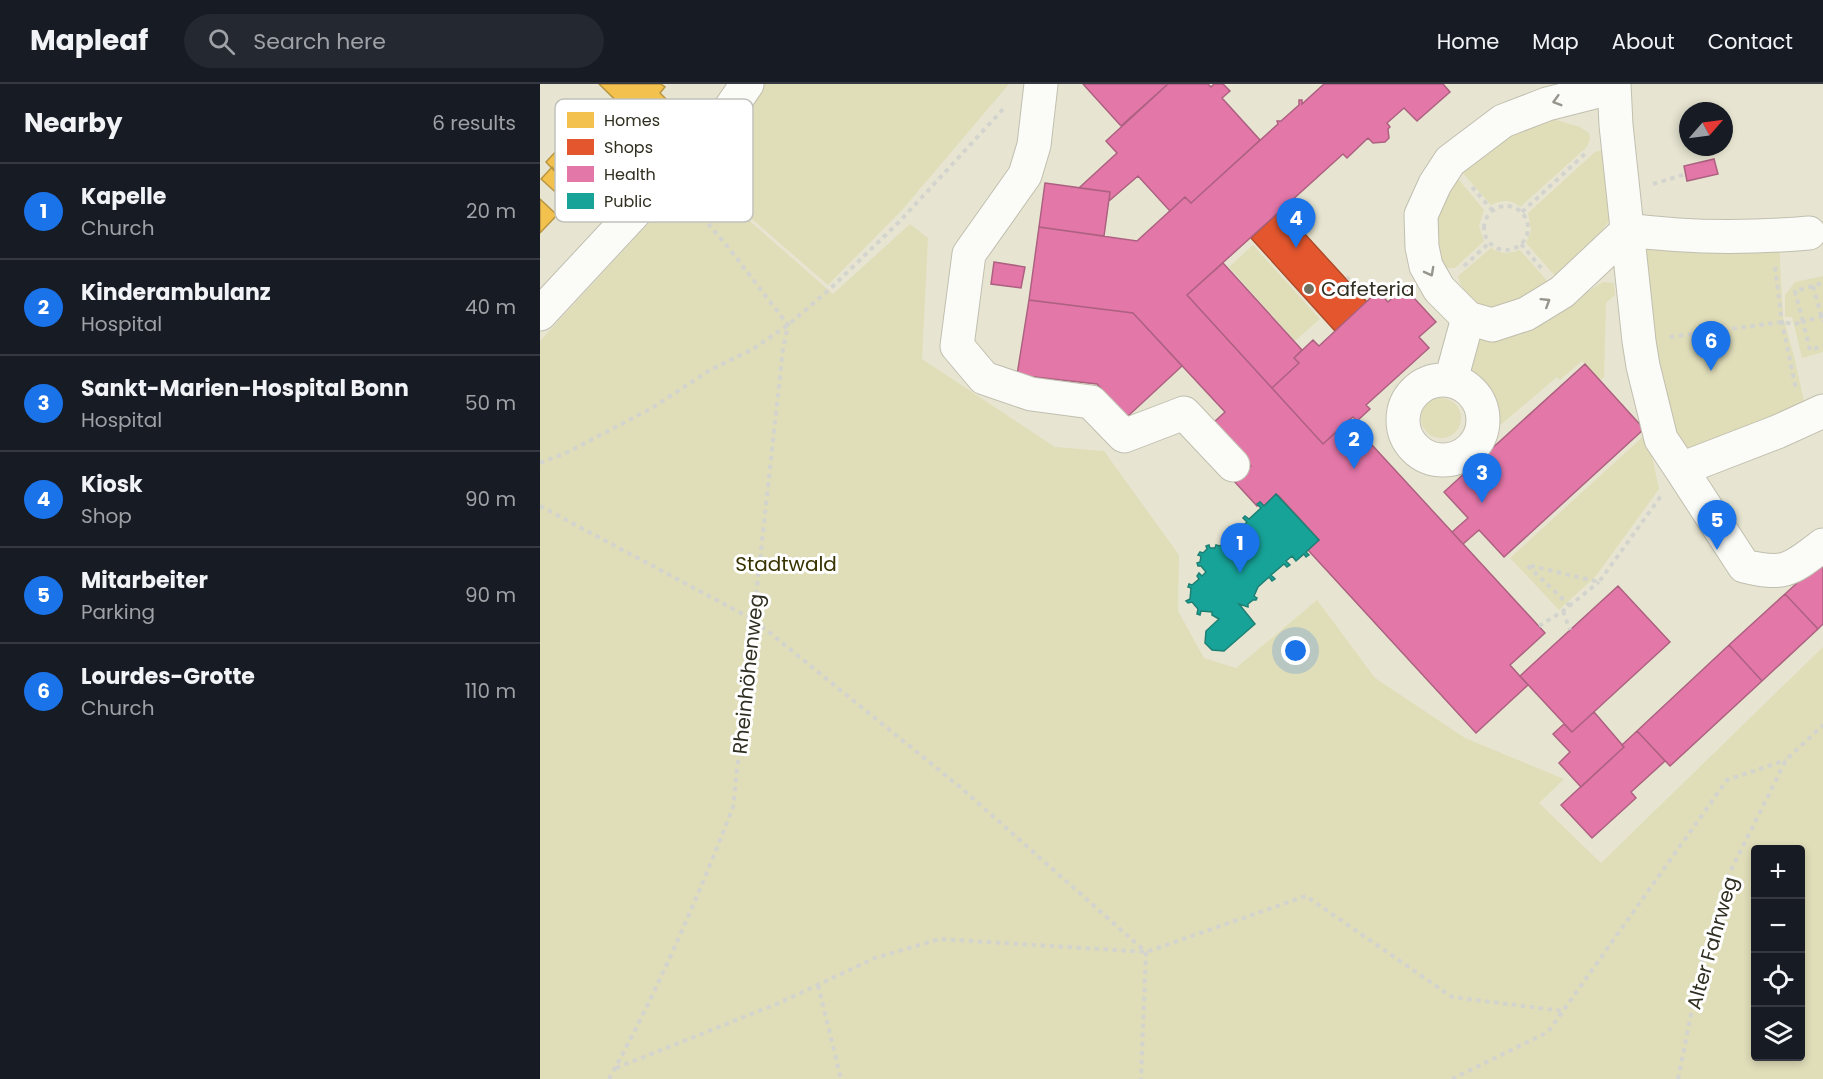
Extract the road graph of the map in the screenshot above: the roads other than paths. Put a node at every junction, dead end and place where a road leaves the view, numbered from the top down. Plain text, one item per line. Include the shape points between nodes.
1 (747, 84) edge
2 (1041, 84) edge
3 (1614, 85) edge
4 (737, 99) edge
5 (627, 222) edge
6 (1628, 230) junction
7 (1809, 233) dead end
8 (540, 314) edge
9 (1468, 318) junction
10 (1451, 380) dead end
11 (1813, 415) edge
12 (1233, 465) dead end
13 (1681, 469) junction
14 (1823, 545) edge

1 - 4 street
2 - 12 street via 1034,145 1025,176 969,254 957,346 984,378 1031,394 1091,402 1124,436 1184,413
3 - 6 street
3 -> 9 street via 1503,121 1450,161 1435,184 1421,215 1426,266 1439,289
5 - 8 street
6 - 7 street via 1672,235
9 -> 6 street via 1492,325 1526,314 1562,292
6 - 13 street via 1643,366 1661,439
9 - 10 street
11 - 13 street
13 - 14 street via 1744,566 1770,573 1795,567

